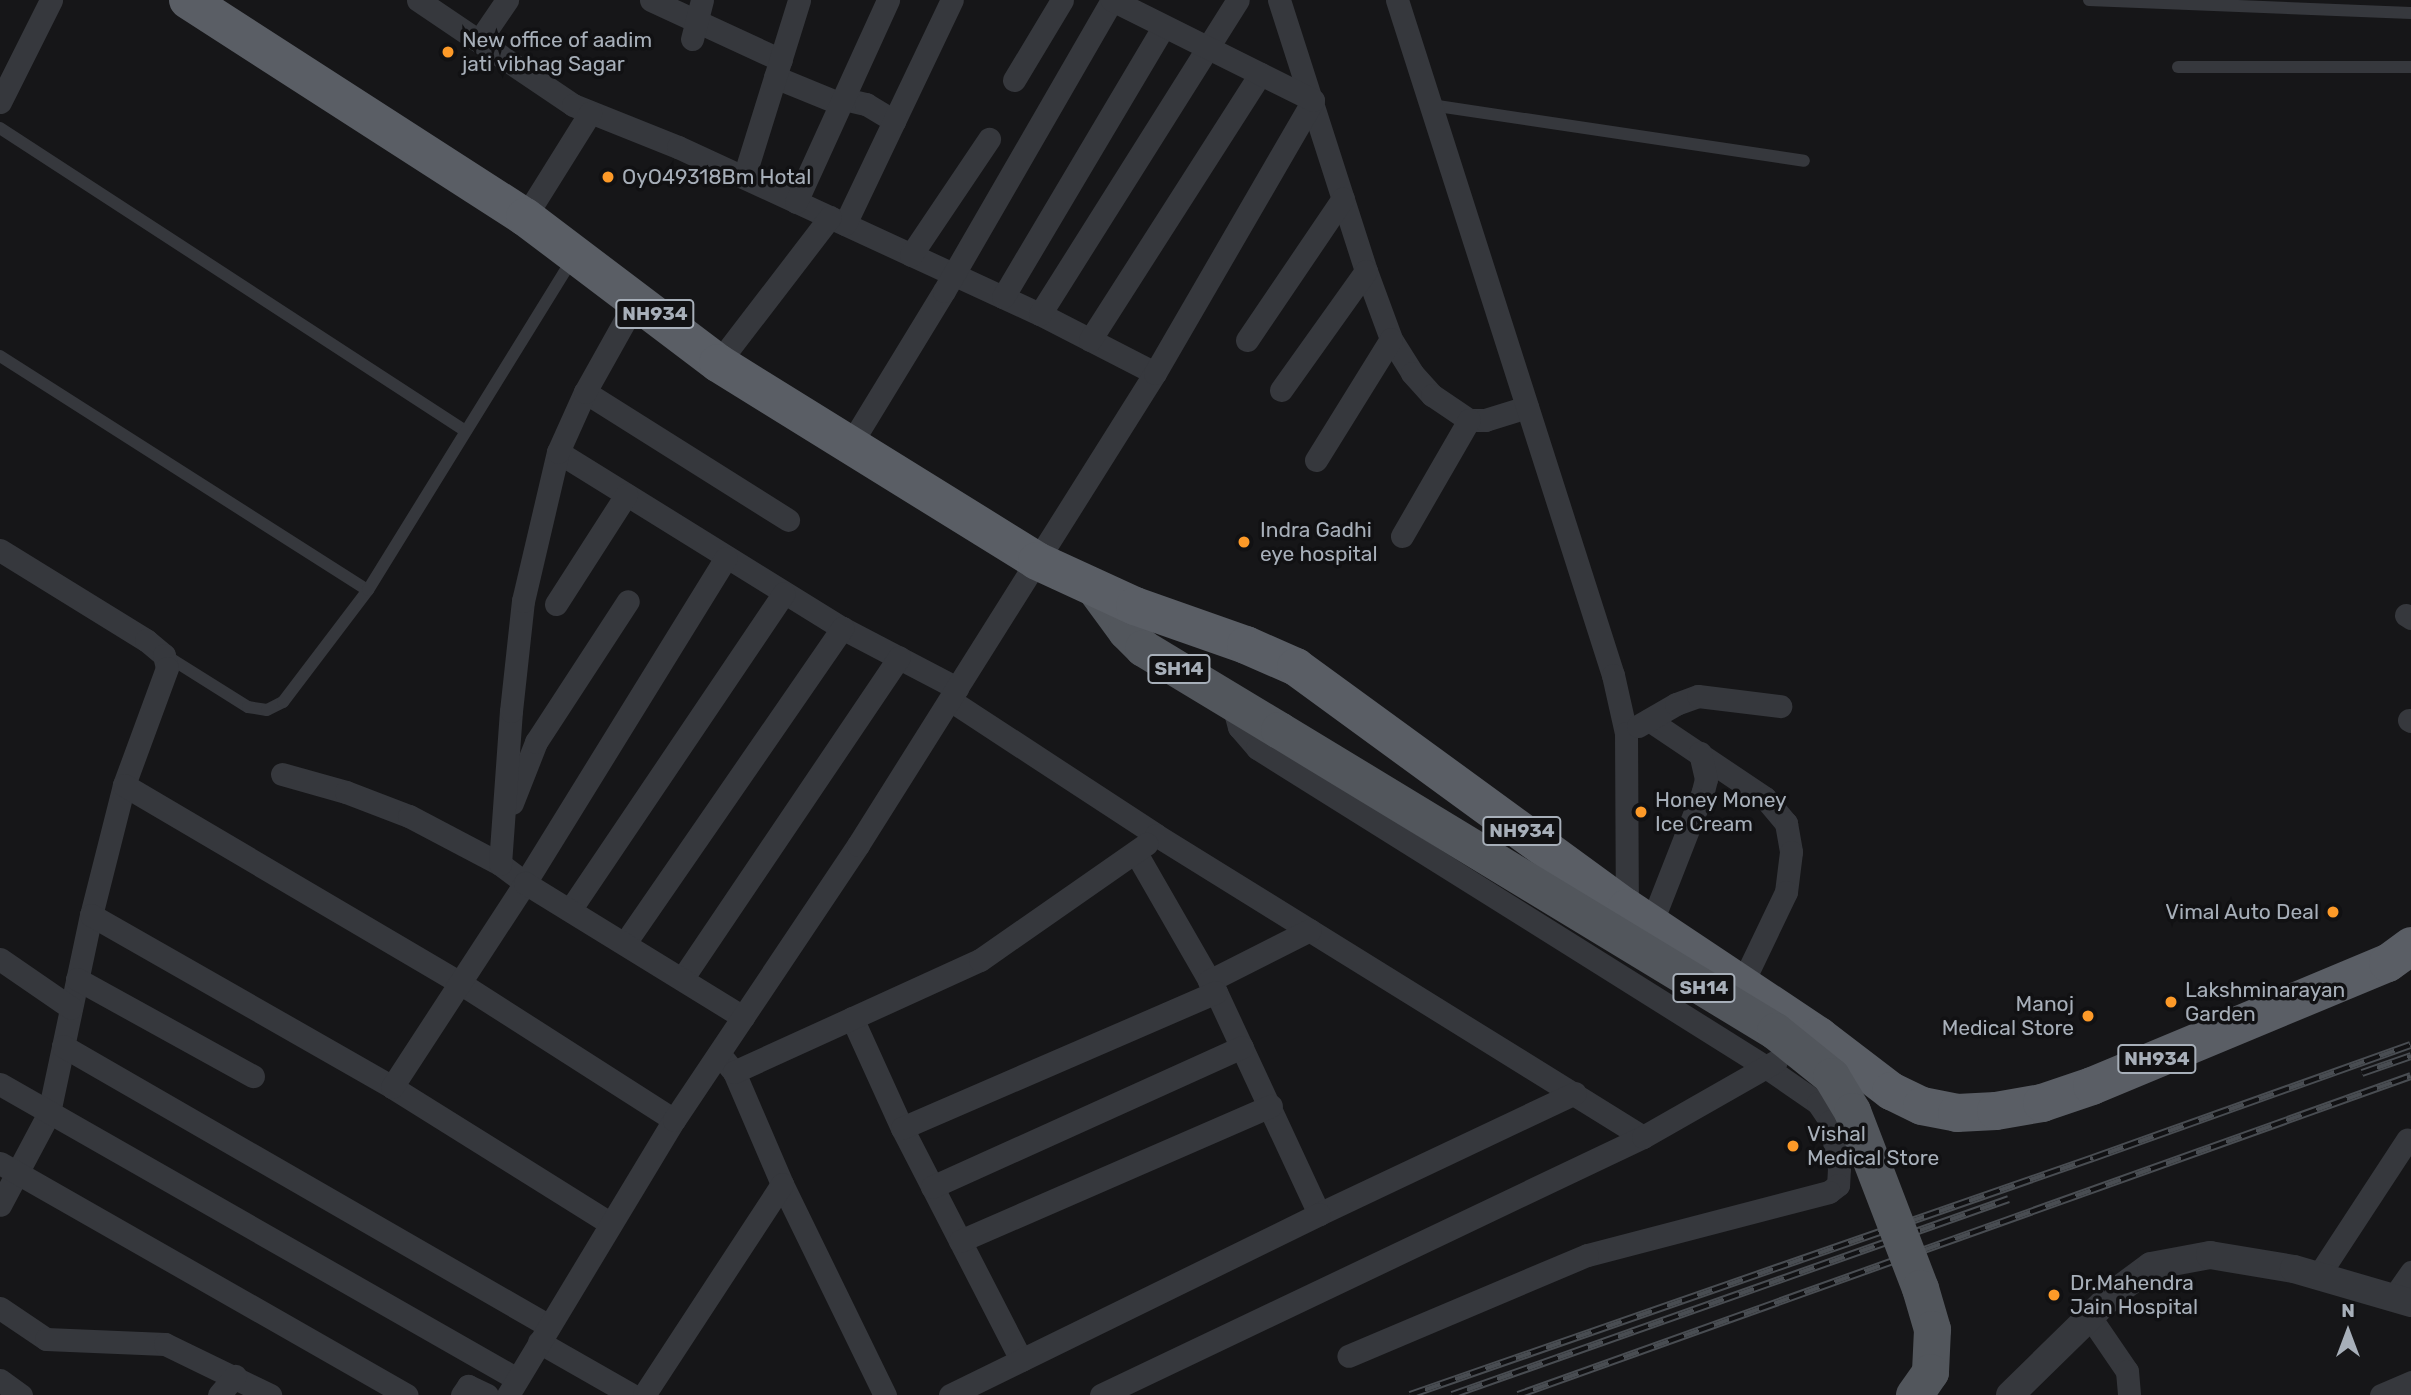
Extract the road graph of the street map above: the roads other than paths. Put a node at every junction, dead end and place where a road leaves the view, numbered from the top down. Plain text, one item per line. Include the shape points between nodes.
1 (51, 0) edge
2 (188, 0) edge
3 (418, 0) edge
4 (507, 0) edge
5 (651, 0) edge
6 (799, 0) edge
7 (888, 0) edge
8 (951, 0) edge
9 (1062, 0) edge
10 (1112, 0) edge
11 (1238, 0) edge
12 (1279, 0) edge
13 (1397, 0) edge
14 (2089, 0) edge
15 (2411, 13) edge
16 (697, 20) edge
17 (1164, 26) junction
18 (479, 41) junction
19 (1206, 47) junction
20 (2178, 67) dead end
21 (2411, 67) edge
22 (778, 68) junction
23 (1260, 74) junction
24 (1014, 80) dead end
25 (1312, 100) junction
26 (0, 102) edge
27 (841, 104) junction
28 (1431, 105) junction
29 (590, 113) junction
30 (894, 121) junction
31 (0, 128) edge
32 (989, 139) dead end
33 (1804, 161) dead end
34 (744, 177) junction
35 (1343, 198) junction
36 (796, 202) junction
37 (525, 217) junction
38 (838, 221) junction
39 (576, 254) junction
40 (911, 255) junction
41 (1366, 271) junction
42 (954, 274) junction
43 (1003, 297) junction
44 (637, 299) junction
45 (1040, 314) junction
46 (1391, 339) junction
47 (1090, 340) junction
48 (1247, 340) dead end
49 (0, 356) edge
50 (718, 363) junction
51 (1155, 373) junction
52 (1281, 390) dead end
53 (585, 392) junction
54 (1527, 407) junction
55 (1469, 421) junction
56 (464, 430) junction
57 (850, 445) junction
58 (558, 452) junction
59 (1316, 460) dead end
60 (626, 495) junction
61 (788, 520) dead end
62 (1402, 536) dead end
63 (0, 550) edge
64 (726, 558) junction
65 (1037, 561) junction
66 (368, 590) junction
67 (1096, 590) junction
68 (784, 593) junction
69 (628, 601) dead end
70 (556, 604) dead end
71 (842, 628) junction
72 (164, 655) junction
73 (899, 657) junction
74 (953, 694) junction
75 (1232, 701) junction
76 (1780, 706) dead end
77 (1649, 720) junction
78 (1626, 733) junction
79 (1700, 752) junction
80 (282, 774) dead end
81 (124, 785) junction
82 (503, 826) junction
83 (1156, 835) junction
84 (1136, 853) junction
85 (500, 864) junction
86 (525, 883) junction
87 (570, 910) junction
88 (91, 915) junction
89 (1639, 916) junction
90 (1310, 930) junction
91 (625, 943) junction
92 (2411, 946) edge
93 (0, 959) edge
94 (77, 979) junction
95 (682, 979) junction
96 (460, 983) junction
97 (1742, 984) junction
98 (1213, 987) junction
99 (71, 1007) junction
100 (743, 1017) junction
101 (852, 1018) junction
102 (1819, 1036) junction
103 (63, 1046) junction
104 (1242, 1047) junction
105 (718, 1053) junction
106 (1766, 1066) junction
107 (734, 1072) junction
108 (253, 1076) dead end
109 (0, 1084) edge
110 (392, 1087) junction
111 (1575, 1093) junction
112 (1271, 1106) junction
113 (49, 1113) junction
114 (674, 1120) junction
115 (902, 1128) junction
116 (1643, 1137) junction
117 (2407, 1140) dead end
118 (10, 1168) edge
119 (782, 1184) junction
120 (932, 1186) junction
121 (0, 1205) edge
122 (1319, 1214) junction
123 (611, 1224) junction
124 (960, 1241) junction
125 (2411, 1272) edge
126 (2318, 1276) junction
127 (2402, 1300) edge
128 (0, 1308) edge
129 (2090, 1317) junction
130 (544, 1334) junction
131 (1348, 1356) dead end
132 (1021, 1360) junction
133 (235, 1376) junction
134 (0, 1380) edge
135 (2411, 1381) edge
136 (512, 1387) edge
137 (20, 1395) edge
138 (219, 1395) edge
139 (270, 1395) edge
140 (407, 1395) edge
141 (462, 1395) edge
142 (487, 1395) edge
143 (632, 1395) edge
144 (644, 1395) edge
145 (885, 1395) edge
146 (950, 1395) edge
147 (1101, 1395) edge
148 (1914, 1395) edge
149 (2010, 1395) edge
150 (2129, 1395) edge
151 (2381, 1395) edge

1 - 26 street
2 - 37 highway, NH934
3 - 18 street
4 - 18 street
5 - 16 street
6 - 22 street
7 - 27 street
8 - 30 street
9 - 24 street
10 - 17 street
10 - 42 street
11 - 19 street
12 - 25 street
13 - 28 street
14 - 15 lane
16 - 22 street
17 - 19 street
17 - 43 street
18 - 29 street
19 - 23 street
19 - 45 street
20 - 21 lane
22 - 27 street
22 - 34 street
23 - 25 street
23 - 47 street
25 - 35 street
25 - 51 street
27 - 30 street via 844,99 866,104
27 - 36 street
28 - 33 lane
28 - 54 street
29 - 34 street
29 - 37 street
30 - 38 street
31 - 56 lane
32 - 40 street
34 - 36 street
35 - 41 street
35 - 48 street
36 - 38 street
37 - 39 highway, NH934
38 - 40 street
38 - 50 street
39 - 44 highway, NH934
39 - 56 lane
40 - 42 street
41 - 46 street
41 - 52 street
42 - 43 street
42 - 57 street
43 - 45 street
44 - 50 highway, NH934
44 - 53 street
45 - 47 street
46 - 55 street via 1432,395
46 - 59 street
47 - 51 street
49 - 66 lane
50 - 57 highway, NH934
51 - 65 street
53 - 58 street
53 - 61 street
54 - 55 street
54 - 78 street via 1613,676
55 - 62 street
56 - 66 lane
57 - 65 highway, NH934
58 - 60 street
58 - 82 street via 523,601
60 - 64 street
60 - 70 street
63 - 72 street
64 - 68 street
64 - 86 street
65 - 67 highway, NH934
65 - 74 street
66 - 72 lane via 283,702 267,710 248,707
67 - 75 main road, SH14 via 1143,648
67 - 89 highway, NH934 via 1296,667
68 - 71 street
68 - 87 street
69 - 82 street via 536,742
71 - 73 street
71 - 91 street
72 - 81 street via 167,668 162,687
73 - 74 street
73 - 95 street
74 - 83 street
74 - 100 street
75 - 106 street via 1239,727 1257,748
75 - 148 main road, SH14, bridge via 1775,1031 1831,1076 1852,1111 1932,1329 1930,1372
76 - 77 street via 1698,696
77 - 78 street
77 - 79 street
78 - 89 street
79 - 89 street via 1706,779 1703,791
79 - 97 street via 1765,798 1786,823 1791,852 1786,892
80 - 85 street via 409,816
81 - 88 street
81 - 96 street
82 - 85 street
83 - 84 street
83 - 90 street
84 - 98 street
84 - 101 street via 980,960
85 - 86 street
86 - 87 street
86 - 96 street
87 - 91 street
88 - 94 street
88 - 110 street
89 - 97 highway, NH934
90 - 98 street
90 - 111 street
91 - 95 street
92 - 102 highway, NH934 via 2388,963 2092,1086 2042,1103 1996,1111 1957,1113 1922,1106 1891,1091
93 - 99 street
94 - 99 street
94 - 108 street
95 - 100 street
96 - 110 street
96 - 114 street
97 - 102 highway, NH934
98 - 104 street
98 - 115 street
99 - 103 street
100 - 105 street
101 - 107 street
101 - 115 street
102 - 106 street
103 - 113 street
103 - 130 street
104 - 112 street
104 - 120 street
105 - 107 street
105 - 114 street
106 - 116 street
106 - 131 street via 1818,1103 1830,1121 1839,1168 1838,1185 1829,1192 1576,1259
107 - 119 street
109 - 113 street
110 - 123 street
111 - 116 street
111 - 122 street
112 - 122 street
112 - 124 street
113 - 118 street
113 - 136 street
114 - 123 street
115 - 120 street
116 - 147 street
117 - 126 street
118 - 121 street
118 - 140 street
119 - 144 street
119 - 145 street
120 - 124 street
122 - 132 street
123 - 130 street
124 - 132 street
125 - 127 street
126 - 127 street
126 - 129 street via 2210,1255 2187,1259 2151,1266
128 - 133 street via 46,1339 165,1344
129 - 149 street
129 - 150 street via 2127,1371
130 - 136 street
130 - 143 street
132 - 146 street
133 - 138 street
133 - 139 street
134 - 137 street
135 - 151 street
141 - 142 street via 468,1386

